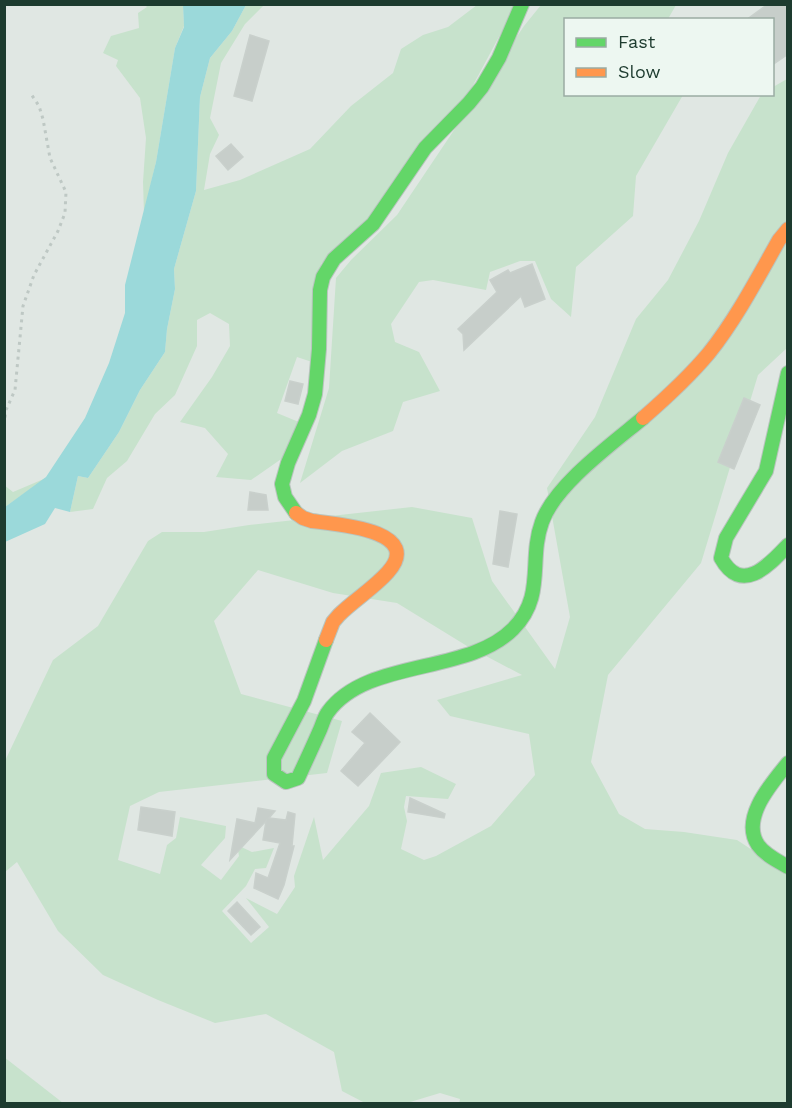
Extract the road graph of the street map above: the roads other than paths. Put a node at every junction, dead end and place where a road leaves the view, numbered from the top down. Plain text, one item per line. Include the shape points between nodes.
1 (522, 4) edge
2 (788, 230) edge
3 (788, 372) edge
4 (788, 545) edge
5 (788, 764) edge
6 (788, 867) edge

1 - 2 main road via 482,87 425,148 374,224 334,258 322,277 318,375 311,409 282,490 288,504 302,518 384,535 396,552 387,574 333,622 304,701 274,758 277,778 286,782 298,778 328,712 354,690 481,649 520,622 534,597 537,537 551,505 592,460 662,402 702,362
3 - 4 main road via 766,471 724,544 722,558 730,570 748,574 767,567
5 - 6 main road via 763,796 753,832 763,851

